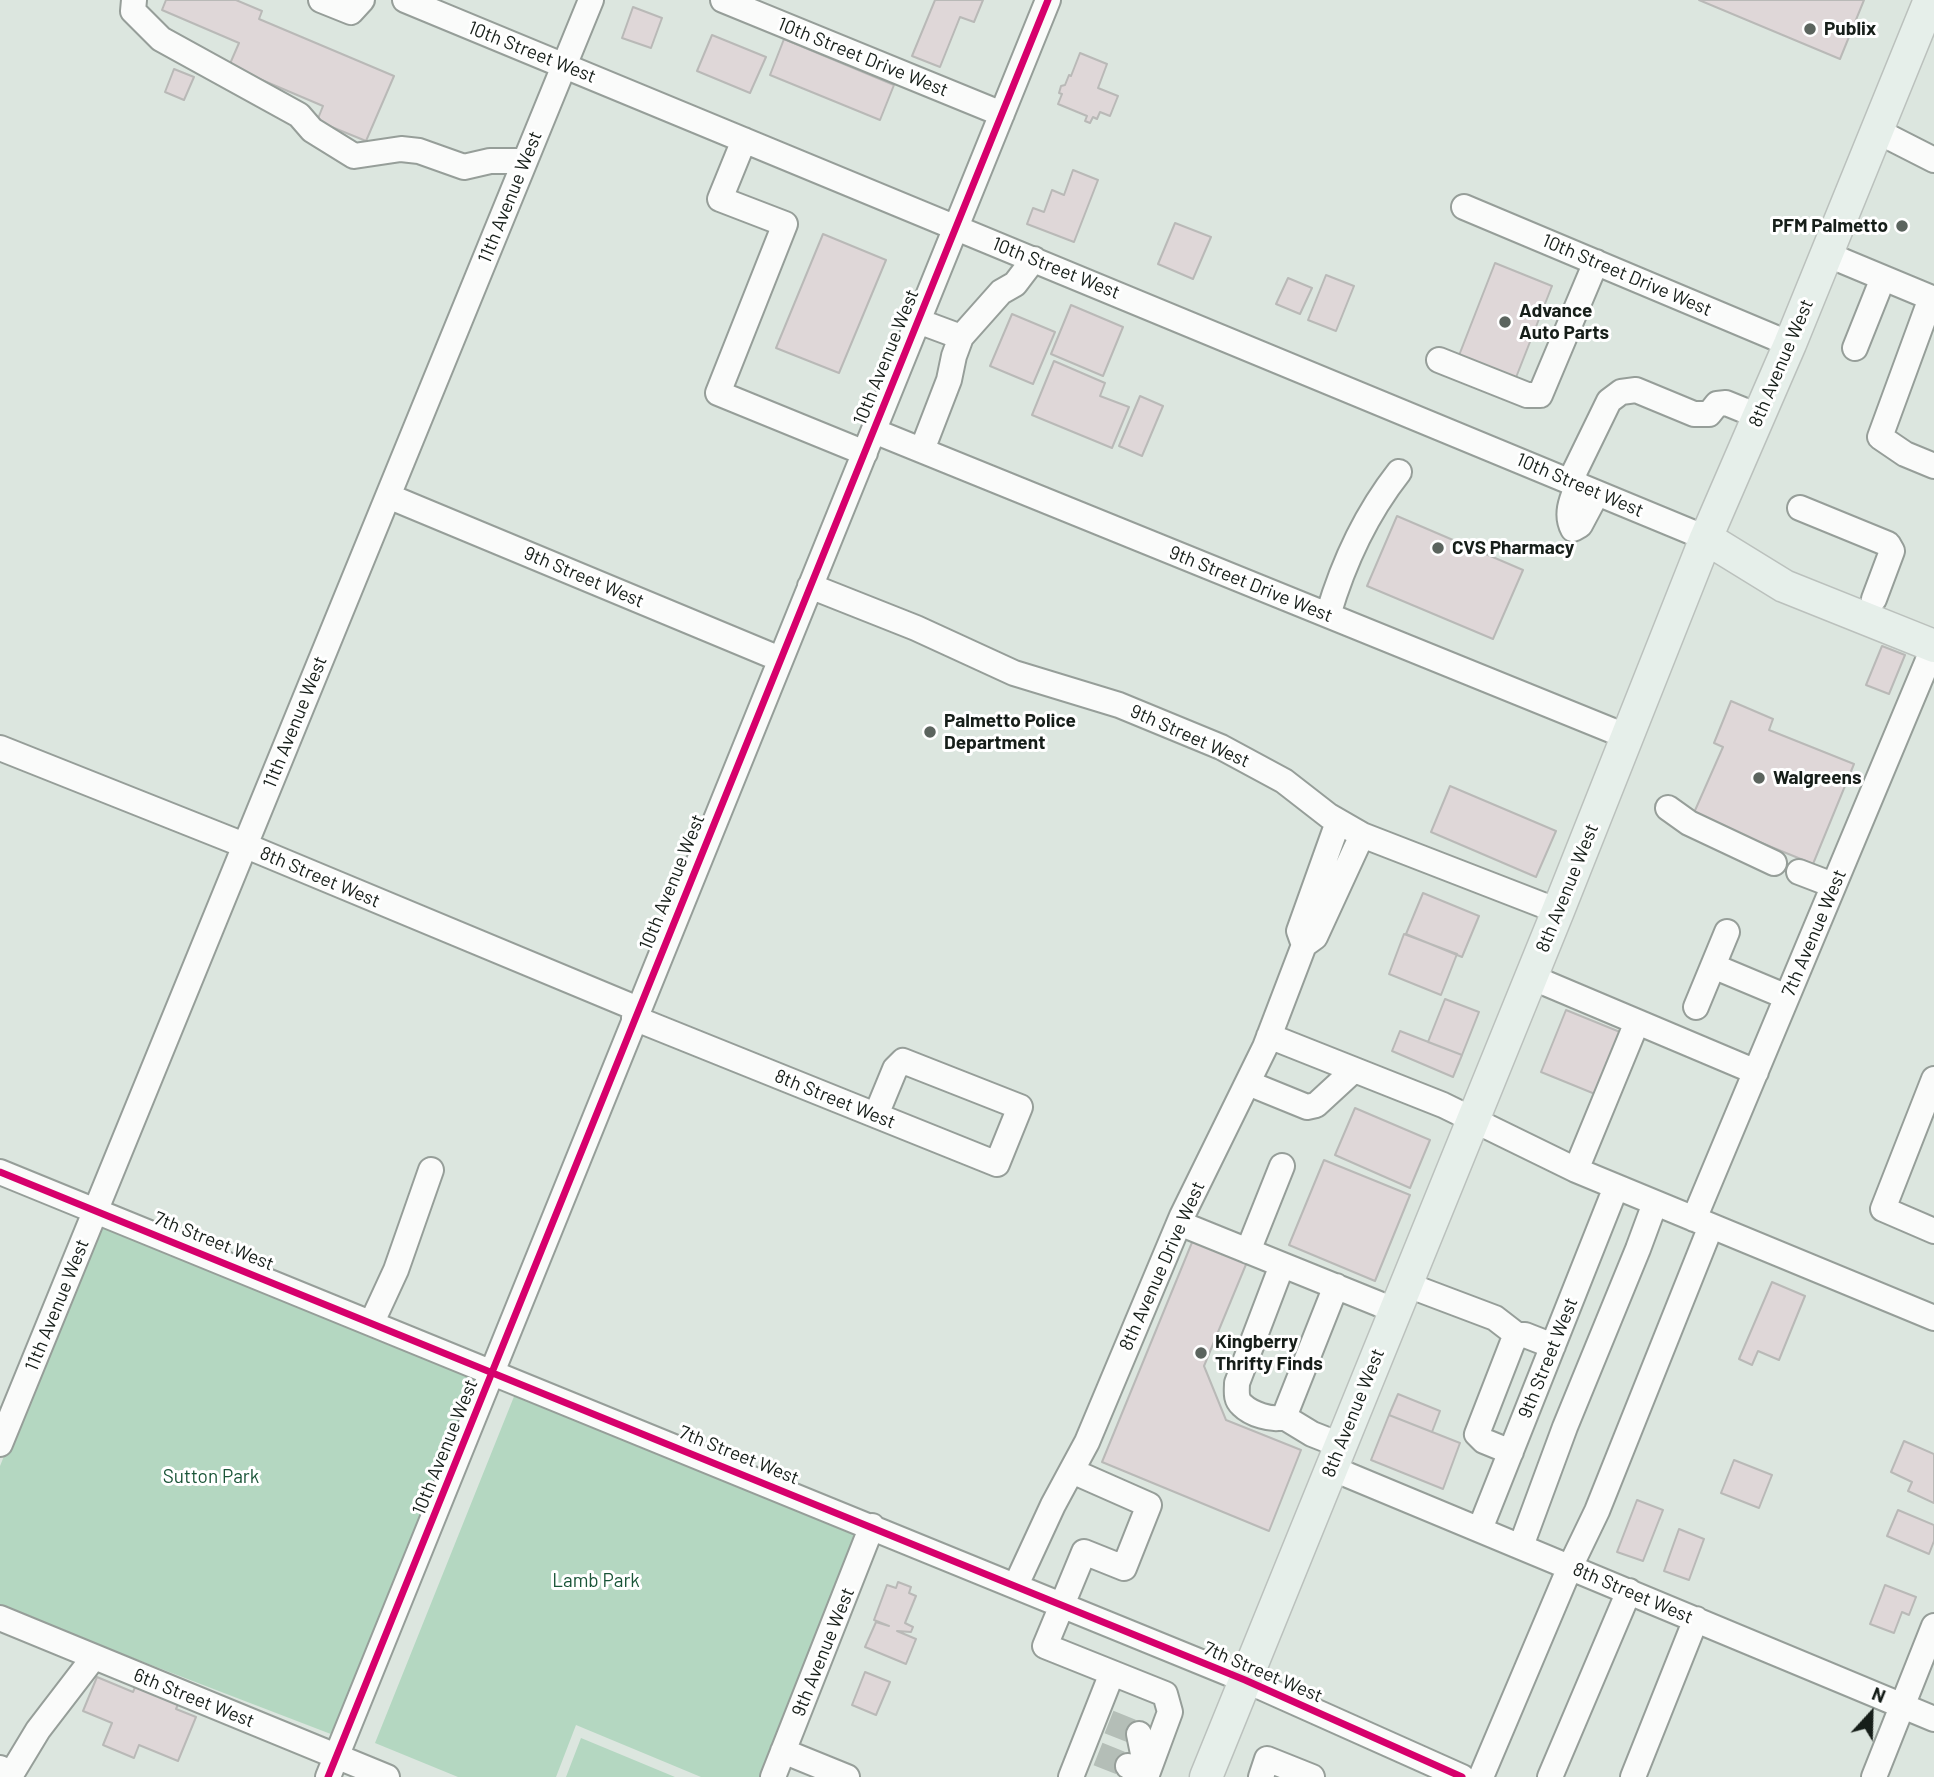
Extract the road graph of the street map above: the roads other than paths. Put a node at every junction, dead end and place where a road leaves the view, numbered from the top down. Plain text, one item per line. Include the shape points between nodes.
1 (134, 0) edge
2 (321, 0) edge
3 (362, 0) edge
4 (405, 0) edge
5 (591, 0) edge
6 (723, 0) edge
7 (1048, 0) edge
8 (1930, 0) edge
9 (564, 66) junction
10 (1002, 114) junction
11 (1877, 131) junction
12 (744, 140) junction
13 (525, 160) junction
14 (1934, 160) edge
15 (1464, 207) dead end
16 (955, 226) junction
17 (1826, 254) junction
18 (1034, 259) junction
19 (1596, 262) junction
20 (1884, 278) junction
21 (1932, 299) edge
22 (918, 320) junction
23 (961, 337) junction
24 (1790, 344) junction
25 (1855, 348) dead end
26 (1439, 360) dead end
27 (1758, 416) junction
28 (870, 442) junction
29 (922, 450) junction
30 (1934, 466) edge
31 (1399, 472) dead end
32 (1581, 486) junction
33 (388, 496) junction
34 (1800, 508) dead end
35 (1706, 538) junction
36 (810, 586) junction
37 (1874, 599) junction
38 (1328, 615) junction
39 (1934, 624) edge
40 (1934, 646) edge
41 (780, 659) junction
42 (1628, 737) junction
43 (0, 748) edge
44 (1668, 808) dead end
45 (1338, 822) junction
46 (1362, 835) junction
47 (244, 845) junction
48 (1774, 863) dead end
49 (1799, 872) dead end
50 (1833, 886) junction
51 (1558, 911) junction
52 (1727, 932) dead end
53 (1304, 945) junction
54 (1713, 966) junction
55 (1531, 978) junction
56 (1787, 997) junction
57 (1696, 1007) dead end
58 (636, 1014) junction
59 (1637, 1022) junction
60 (1269, 1036) junction
61 (1354, 1069) junction
62 (1756, 1072) junction
63 (1934, 1079) edge
64 (1248, 1083) junction
65 (876, 1115) junction
66 (1473, 1118) junction
67 (1282, 1166) dead end
68 (431, 1170) dead end
69 (1576, 1170) junction
70 (0, 1172) edge
71 (1616, 1186) junction
72 (1655, 1202) junction
73 (96, 1210) junction
74 (1702, 1222) junction
75 (1179, 1223) junction
76 (1934, 1231) edge
77 (1248, 1251) junction
78 (1282, 1265) junction
79 (1336, 1286) junction
80 (1400, 1297) junction
81 (1934, 1318) edge
82 (372, 1322) junction
83 (1517, 1335) junction
84 (1553, 1346) junction
85 (493, 1371) junction
86 (1284, 1417) junction
87 (0, 1444) edge
88 (1511, 1452) junction
89 (1336, 1456) junction
90 (1072, 1471) junction
91 (872, 1526) junction
92 (1480, 1529) junction
93 (1521, 1546) junction
94 (1570, 1567) junction
95 (1016, 1586) junction
96 (1629, 1591) junction
97 (1061, 1604) junction
98 (0, 1618) edge
99 (1696, 1619) junction
100 (1934, 1626) edge
101 (94, 1657) junction
102 (1112, 1673) junction
103 (1245, 1680) junction
104 (1902, 1706) junction
105 (1934, 1719) edge
106 (1109, 1721) dead end
107 (1139, 1734) dead end
108 (783, 1751) junction
109 (1091, 1751) junction
110 (333, 1767) edge
111 (1437, 1772) edge
112 (8, 1773) edge
113 (1141, 1773) edge
114 (387, 1777) edge
115 (773, 1777) edge
116 (847, 1777) edge
117 (1071, 1777) edge
118 (1085, 1777) edge
119 (1206, 1777) edge
120 (1261, 1777) edge
121 (1312, 1777) edge
122 (1462, 1777) edge
123 (1481, 1777) edge
124 (1550, 1777) edge
125 (1633, 1777) edge
126 (1874, 1777) edge

1 - 13 street via 133,11 161,39 299,115 312,130 354,156 401,149 464,167
2 - 3 street via 351,12
4 - 9 street, 10th Street West
5 - 9 street, 11th Avenue West
6 - 10 street, 10th Street Drive West
7 - 10 street, 10th Avenue West
8 - 11 main road, 8th Avenue West
9 - 12 street, 10th Street West
9 - 13 street, 11th Avenue West
10 - 16 street, 10th Avenue West
11 - 14 street
11 - 17 main road, 8th Avenue West
12 - 16 street, 10th Street West
12 - 28 street, 9th Street Drive West via 720,199 785,224 718,393
13 - 33 street, 11th Avenue West
15 - 19 street, 10th Street Drive West
16 - 18 street, 10th Street West
16 - 22 street, 10th Avenue West
17 - 20 street
17 - 24 main road, 8th Avenue West
18 - 23 street
18 - 32 street, 10th Street West
19 - 24 street, 10th Street Drive West
19 - 26 street via 1540,395 1527,395
20 - 21 street
20 - 25 street
21 - 30 street via 1880,437
22 - 23 street
22 - 28 street, 10th Avenue West
23 - 29 street
24 - 27 main road, 8th Avenue West
27 - 32 street via 1726,404 1717,404 1709,414 1694,414 1636,390 1621,392 1609,401
27 - 35 main road, 8th Avenue West
28 - 29 street, 9th Street Drive West
28 - 36 street, 10th Avenue West
29 - 38 street, 9th Street Drive West
31 - 38 street via 1370,514
32 - 35 street, 10th Street West
33 - 41 street, 9th Street West
33 - 47 street, 11th Avenue West
34 - 37 street via 1888,544 1892,551
35 - 37 main road, 10th Street West
35 - 40 main road, 10th Street West via 1784,586
35 - 42 main road, 8th Avenue West
36 - 41 street, 10th Avenue West
36 - 45 street, 9th Street West via 1014,673 1119,705 1221,747 1284,781
37 - 39 main road, 10th Street West
38 - 42 street, 9th Street Drive West
40 - 50 street, 7th Avenue West
41 - 58 street, 10th Avenue West
42 - 51 main road, 8th Avenue West
43 - 47 street, 8th Street West
44 - 48 street via 1689,823
45 - 46 street, 9th Street West
45 - 53 street, 8th Avenue Drive West via 1299,931
46 - 51 street, 9th Street West
46 - 53 street, 8th Avenue Drive West via 1315,937
47 - 58 street, 8th Street West
47 - 73 street, 11th Avenue West
49 - 50 street
50 - 56 street, 7th Avenue West
51 - 55 main road, 8th Avenue West
52 - 54 street
53 - 60 street, 8th Avenue Drive West
54 - 56 street
54 - 57 street
55 - 59 street
55 - 66 main road, 8th Avenue West
56 - 62 street, 7th Avenue West
58 - 65 street, 8th Street West
58 - 85 street, 10th Avenue West
59 - 62 street
59 - 69 street
60 - 61 street
60 - 64 street, 8th Avenue Drive West
61 - 64 street via 1316,1105 1307,1107
61 - 66 street
62 - 74 street, 7th Avenue West
63 - 76 street via 1883,1209
64 - 75 street, 8th Avenue Drive West
65 - 65 street, 8th Street West via 902,1061 1020,1107 997,1164
66 - 69 street
66 - 80 main road, 8th Avenue West
67 - 77 street
68 - 82 street via 396,1270
69 - 71 street
70 - 73 street, 7th Street West
71 - 72 street
71 - 84 street, 9th Street West
72 - 74 street
72 - 93 street
73 - 82 street, 7th Street West
73 - 87 street, 11th Avenue West
74 - 81 street
74 - 94 street, 7th Avenue West via 1597,1511
75 - 77 street
75 - 90 street, 8th Avenue Drive West
77 - 78 street
78 - 79 street
78 - 86 street, 8th Street West via 1237,1384 1237,1397 1242,1405 1263,1416
79 - 80 street
79 - 86 street
80 - 83 street via 1495,1318
80 - 89 main road, 8th Avenue West
82 - 85 street, 7th Street West
83 - 84 street
83 - 88 street via 1477,1434
84 - 88 street, 9th Street West
85 - 91 street, 7th Street West
85 - 110 street, 10th Avenue West
86 - 89 street, 8th Street West
88 - 92 street, 9th Street West
89 - 92 street, 8th Street West
89 - 103 main road, 8th Avenue West
90 - 95 street, 8th Avenue Drive West
90 - 97 street via 1149,1505 1124,1568 1084,1552
91 - 95 street, 7th Street West
91 - 108 street, 9th Avenue West
92 - 93 street, 8th Street West
93 - 94 street, 8th Street West
94 - 96 street, 8th Street West
94 - 123 street, 7th Avenue West
95 - 97 street, 7th Street West
96 - 99 street, 8th Street West
96 - 124 street
97 - 102 street via 1045,1646
97 - 103 street, 7th Street West
98 - 101 street, 6th Street West
99 - 104 street, 8th Street West
99 - 125 street
100 - 104 street
101 - 110 street, 6th Street West
101 - 112 street
102 - 109 street
102 - 113 street via 1165,1694 1170,1712
103 - 111 street, 7th Street West
103 - 119 main road, 8th Avenue West
104 - 105 street, 8th Street West
104 - 126 street
106 - 109 street
107 - 113 street
108 - 115 street, 9th Avenue West
108 - 116 street
109 - 117 street
109 - 118 street
110 - 114 street, 6th Street West
111 - 122 street, 7th Street West
120 - 121 street via 1267,1759

